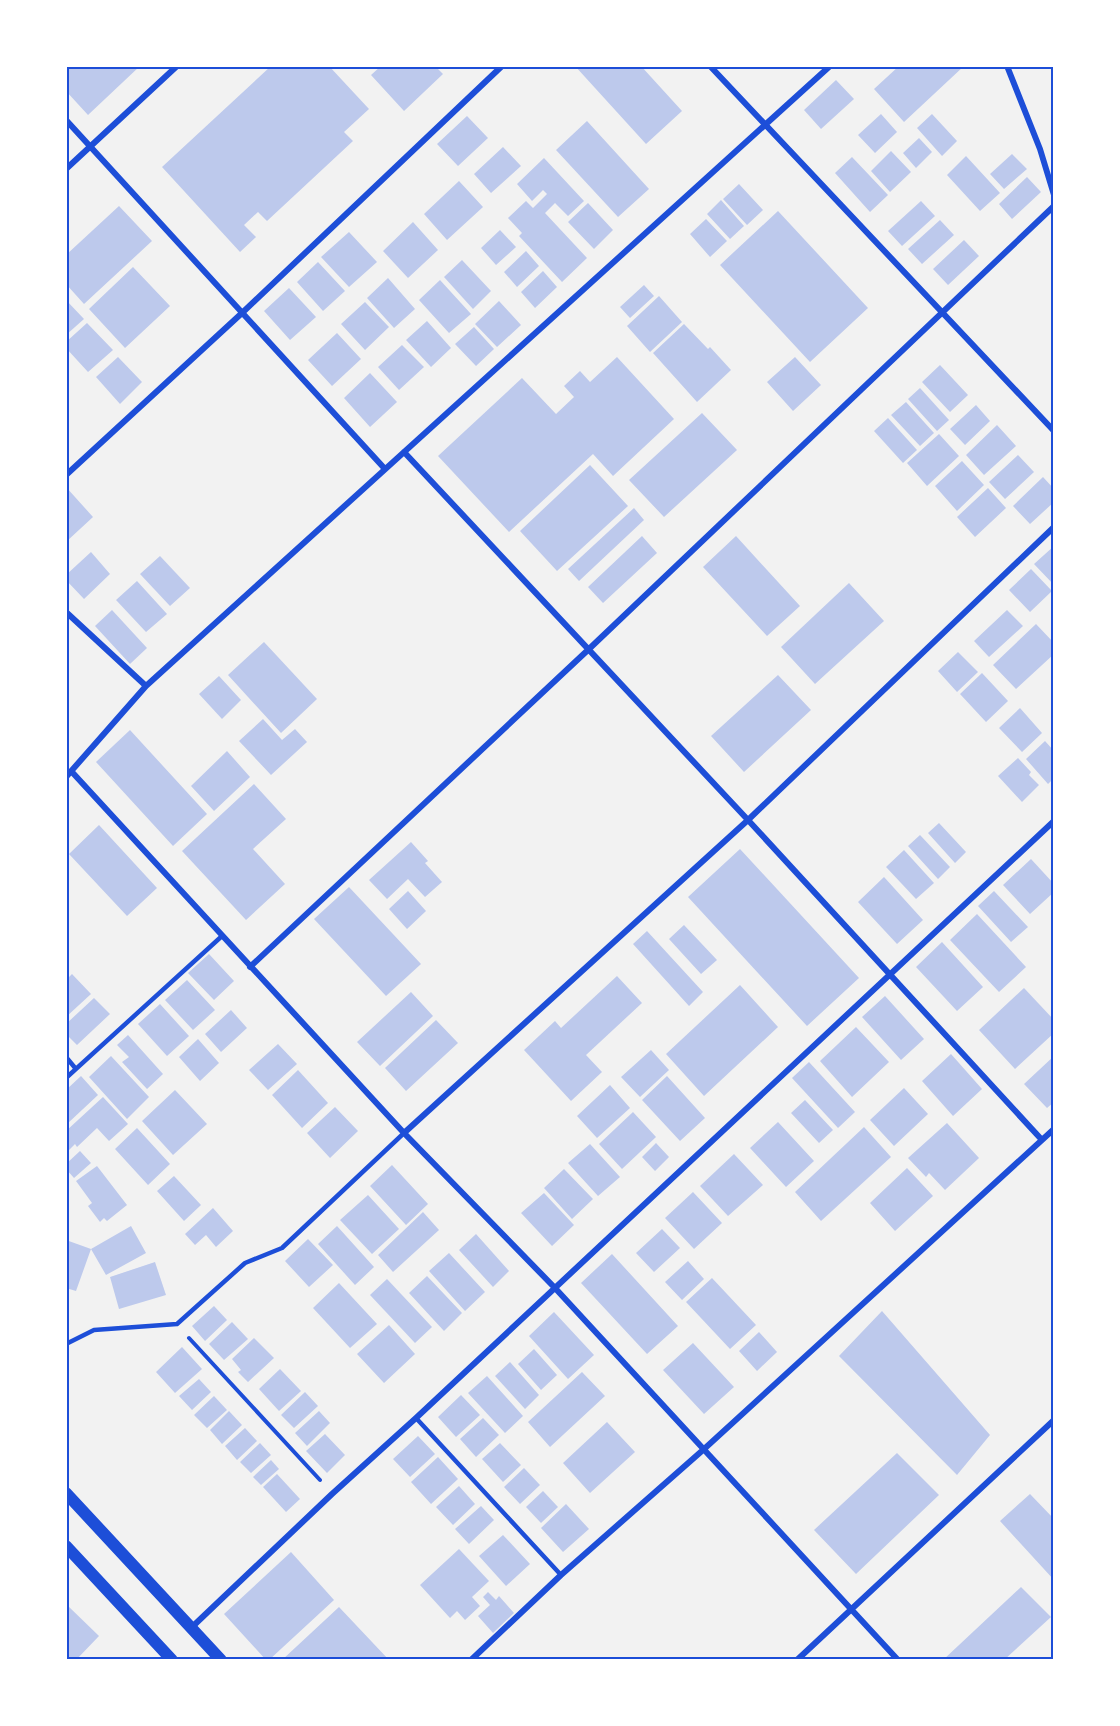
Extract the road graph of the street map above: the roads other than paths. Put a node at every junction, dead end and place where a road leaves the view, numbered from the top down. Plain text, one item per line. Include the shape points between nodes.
1 (177, 66) edge
2 (502, 66) edge
3 (710, 66) edge
4 (830, 66) edge
5 (1007, 66) edge
6 (66, 120) edge
7 (765, 125) junction
8 (91, 146) junction
9 (66, 169) edge
10 (1054, 195) edge
11 (1054, 206) edge
12 (942, 312) junction
13 (242, 313) junction
14 (1054, 431) edge
15 (404, 452) junction
16 (385, 469) junction
17 (66, 475) edge
18 (1054, 527) edge
19 (66, 612) edge
20 (589, 649) junction
21 (146, 686) junction
22 (69, 775) edge
23 (748, 820) junction
24 (1054, 820) edge
25 (222, 936) junction
26 (250, 967) junction
27 (890, 974) junction
28 (66, 1058) edge
29 (76, 1069) junction
30 (66, 1078) edge
31 (1054, 1129) edge
32 (404, 1133) junction
33 (1042, 1140) junction
34 (555, 1288) junction
35 (66, 1344) edge
36 (416, 1418) junction
37 (1054, 1420) edge
38 (703, 1450) junction
39 (66, 1493) edge
40 (66, 1546) edge
41 (561, 1575) junction
42 (851, 1609) junction
43 (192, 1628) junction
44 (172, 1660) edge
45 (221, 1660) edge
46 (471, 1660) edge
47 (797, 1660) edge
48 (898, 1660) edge

1 - 8 street
2 - 13 street
3 - 7 street
4 - 7 street
5 - 10 street
6 - 8 street
7 - 12 street
7 - 15 street
8 - 9 street
8 - 13 street
11 - 12 street
12 - 14 street
12 - 20 street
13 - 16 street
13 - 17 street
15 - 16 street
15 - 20 street
16 - 21 street
18 - 23 street
19 - 21 street
20 - 23 street
20 - 26 street
21 - 22 street
22 - 25 street
23 - 27 street
23 - 32 street
24 - 27 street
25 - 26 street
25 - 29 lane
26 - 32 street
27 - 33 street
27 - 34 street
28 - 29 lane
29 - 30 lane
31 - 33 street
32 - 34 street
32 - 35 lane via 282,1248 245,1263 177,1324 94,1330
33 - 38 street
34 - 36 street
34 - 38 street
36 - 41 lane
36 - 43 street
37 - 42 street
38 - 41 street
38 - 42 street
39 - 43 main road
40 - 44 main road
41 - 46 street
42 - 47 street
42 - 48 street
43 - 45 main road

